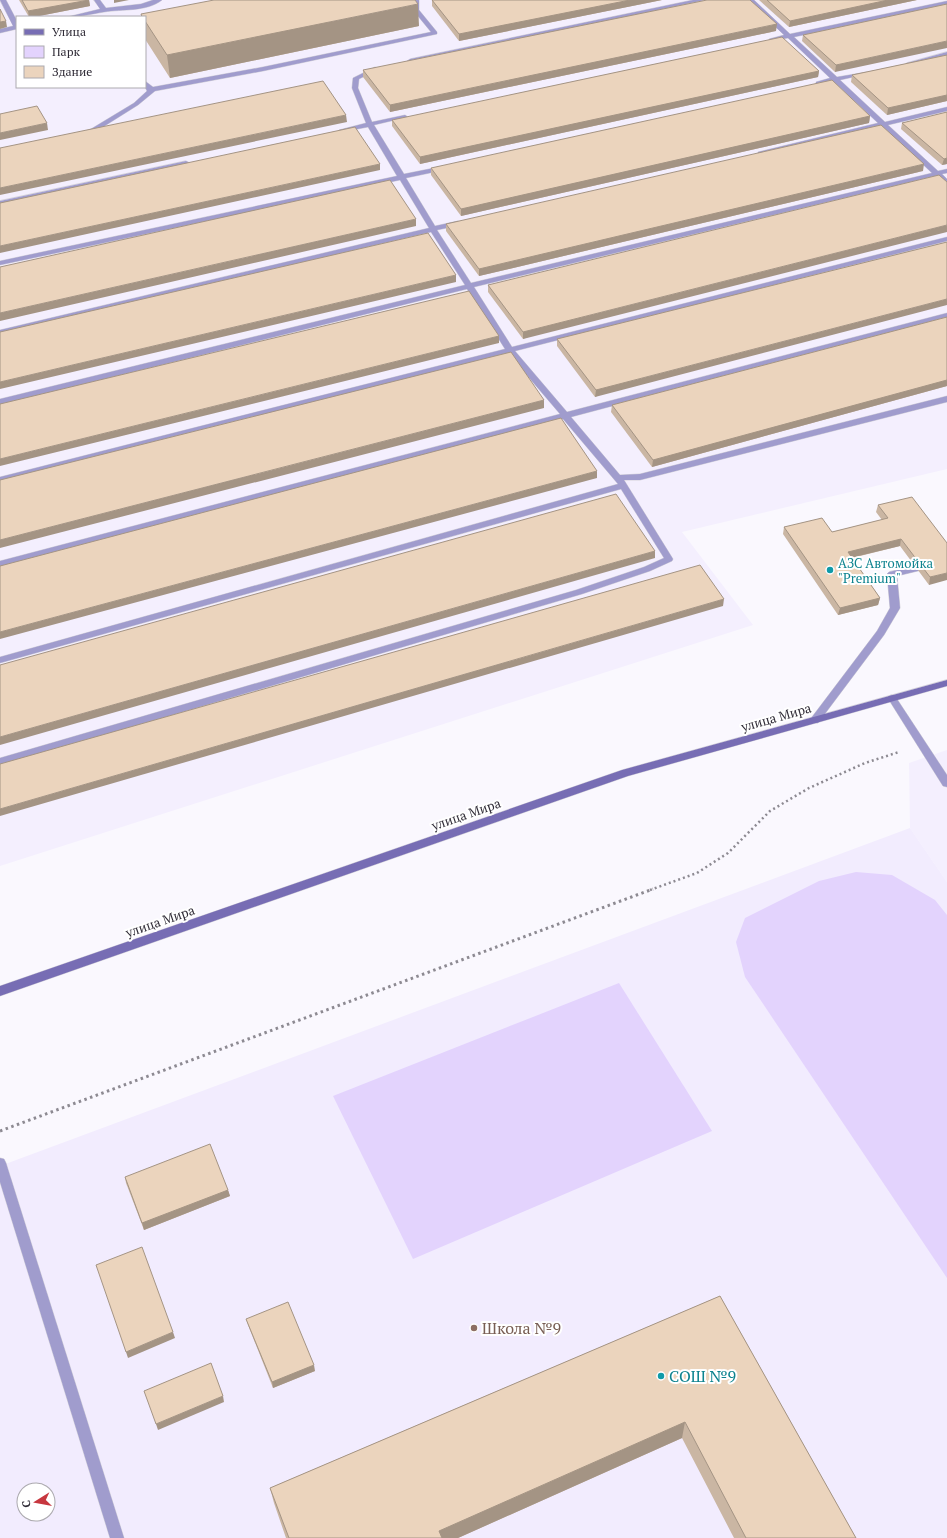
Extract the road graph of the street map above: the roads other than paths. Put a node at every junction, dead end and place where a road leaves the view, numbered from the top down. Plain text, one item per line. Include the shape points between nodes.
1 (3, 0) edge
2 (98, 0) edge
3 (159, 0) edge
4 (416, 0) edge
5 (702, 0) edge
6 (750, 0) edge
7 (947, 3) edge
8 (104, 10) junction
9 (75, 16) edge
10 (16, 25) edge
11 (16, 27) edge
12 (0, 31) edge
13 (788, 36) junction
14 (765, 41) edge
15 (947, 54) edge
16 (400, 63) edge
17 (902, 64) edge
18 (384, 66) edge
19 (872, 71) edge
20 (835, 80) junction
21 (146, 84) edge
22 (812, 85) edge
23 (150, 90) junction
24 (947, 109) edge
25 (416, 115) edge
26 (370, 124) junction
27 (882, 124) junction
28 (331, 133) edge
29 (78, 134) edge
30 (750, 155) edge
31 (192, 162) edge
32 (448, 166) edge
33 (947, 171) edge
34 (937, 174) junction
35 (402, 177) junction
36 (947, 183) edge
37 (0, 203) edge
38 (464, 222) edge
39 (433, 229) junction
40 (947, 239) edge
41 (0, 263) edge
42 (470, 286) junction
43 (947, 315) edge
44 (0, 332) edge
45 (510, 350) junction
46 (947, 399) edge
47 (0, 402) edge
48 (565, 415) junction
49 (618, 478) junction
50 (0, 480) edge
51 (622, 486) junction
52 (947, 561) edge
53 (0, 564) edge
54 (0, 660) edge
55 (947, 683) edge
56 (892, 698) junction
57 (815, 720) junction
58 (0, 762) edge
59 (947, 783) edge
60 (0, 991) edge
61 (0, 1163) edge
62 (117, 1538) edge

1 - 10 lane
2 - 8 lane
3 - 8 lane via 142,6
4 - 23 lane via 416,10 435,33
5 - 16 lane
6 - 13 lane
7 - 13 lane
8 - 9 lane
11 - 12 lane
13 - 14 lane
13 - 20 lane
15 - 17 lane
18 - 26 lane via 356,78 355,88
19 - 20 lane
20 - 22 lane
20 - 27 lane
21 - 23 lane
23 - 29 lane via 152,91 136,104 93,131
24 - 27 lane
25 - 26 lane
26 - 28 lane
26 - 35 lane
27 - 30 lane
27 - 34 lane
31 - 37 lane
32 - 35 lane
33 - 34 lane
34 - 36 lane
34 - 42 lane
35 - 39 lane
35 - 41 lane
38 - 39 lane
39 - 42 lane
39 - 44 lane
40 - 45 lane
42 - 45 lane
42 - 47 lane
43 - 48 lane
45 - 48 lane
45 - 50 lane
46 - 49 lane via 640,477
48 - 49 lane
48 - 53 lane
49 - 51 lane
51 - 54 lane
51 - 58 lane via 669,559 579,592
52 - 57 lane via 892,574 895,608 882,633
55 - 56 main road, улица Мира
56 - 57 main road, улица Мира
56 - 59 lane
57 - 60 main road, улица Мира via 626,773
61 - 62 lane

